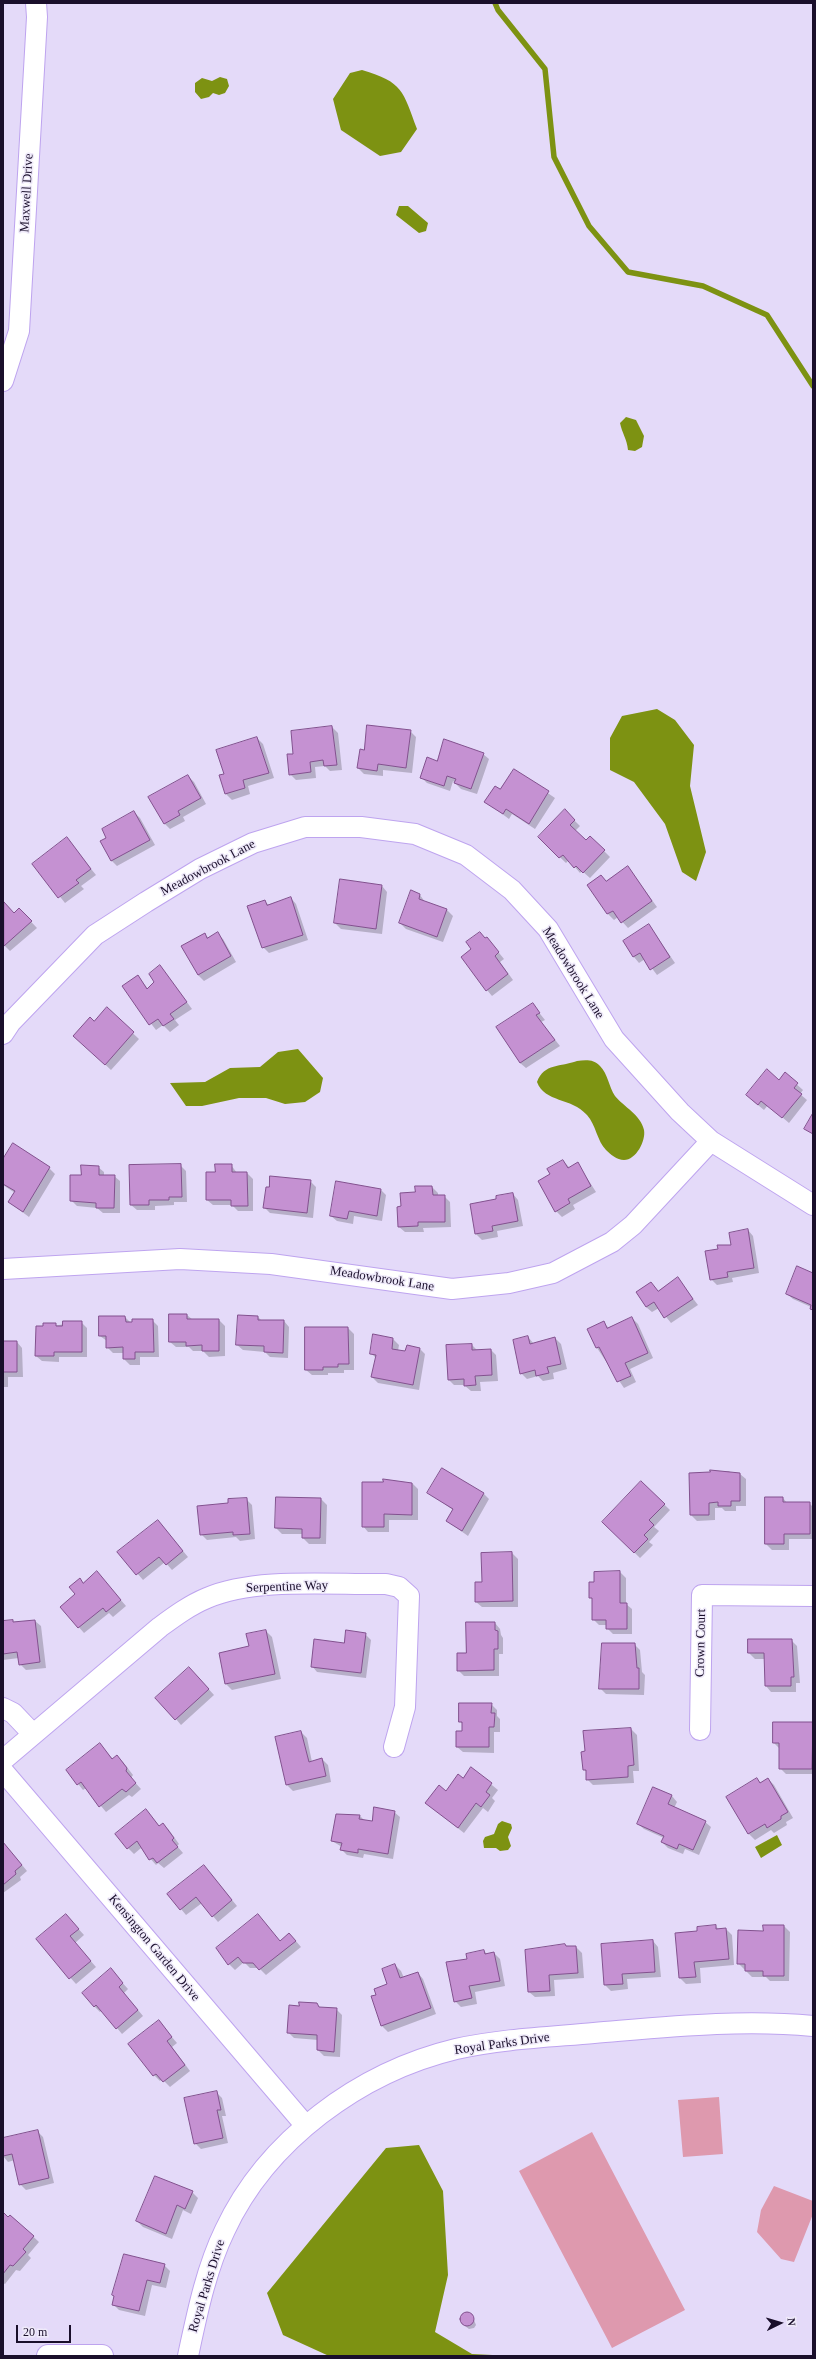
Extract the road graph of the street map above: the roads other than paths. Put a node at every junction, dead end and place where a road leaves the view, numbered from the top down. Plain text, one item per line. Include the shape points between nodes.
1 (36, 3) edge
2 (3, 381) edge
3 (3, 1034) edge
4 (711, 1141) junction
5 (813, 1205) edge
6 (3, 1269) edge
7 (813, 1596) edge
8 (3, 1708) edge
9 (700, 1730) dead end
10 (33, 1734) junction
11 (394, 1746) dead end
12 (3, 1760) edge
13 (3, 1770) edge
14 (813, 2026) edge
15 (306, 2126) junction
16 (48, 2356) edge
17 (102, 2356) edge
18 (188, 2356) edge

1 - 2 street, Maxwell Drive via 19,331
3 - 4 street, Meadowbrook Lane via 10,1022 96,936 200,869 253,843 305,827 361,827 415,834 466,855 512,890 548,929 614,1038 680,1112
4 - 5 street, Meadowbrook Lane
4 - 6 street, Meadowbrook Lane via 633,1225 612,1242 553,1272 509,1283 452,1289 285,1265 180,1258
7 - 9 street, Crown Court via 702,1595
8 - 10 street via 13,1713
10 - 11 street, Serpentine Way via 160,1627 182,1611 207,1598 233,1589 260,1585 386,1584 399,1587 409,1596 405,1707
10 - 12 street, Serpentine Way
13 - 15 street, Kensington Garden Drive
14 - 15 street, Royal Parks Drive via 746,2023 650,2028 499,2042 457,2049 392,2071 350,2095
15 - 18 street, Royal Parks Drive via 280,2150 253,2182 225,2230 214,2255
16 - 17 street

